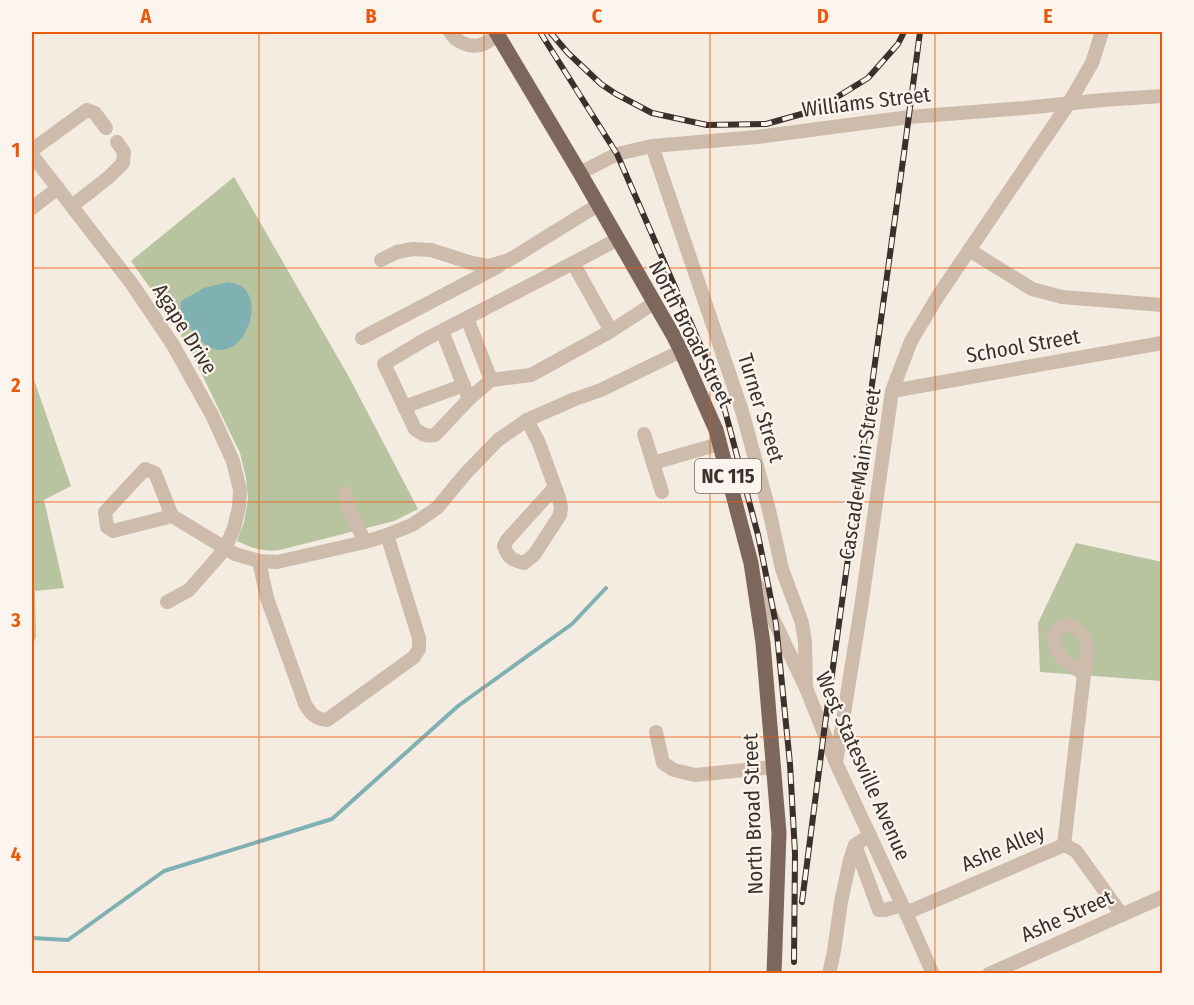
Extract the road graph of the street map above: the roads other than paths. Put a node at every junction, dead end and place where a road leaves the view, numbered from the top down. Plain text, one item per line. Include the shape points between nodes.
1 (450, 32) edge
2 (1102, 32) edge
3 (497, 34) edge
4 (1162, 96) edge
5 (1069, 103) junction
6 (106, 128) dead end
7 (117, 142) dead end
8 (652, 146) junction
9 (32, 150) edge
10 (32, 155) edge
11 (580, 173) junction
12 (58, 188) junction
13 (598, 205) junction
14 (72, 206) junction
15 (32, 208) edge
16 (618, 239) junction
17 (969, 250) junction
18 (381, 260) dead end
19 (509, 260) junction
20 (573, 263) junction
21 (654, 303) junction
22 (1162, 305) edge
23 (467, 318) junction
24 (442, 331) junction
25 (611, 331) junction
26 (362, 338) dead end
27 (1162, 343) edge
28 (681, 351) junction
29 (491, 380) junction
30 (464, 385) junction
31 (892, 391) junction
32 (469, 399) junction
33 (404, 407) junction
34 (527, 420) junction
35 (644, 434) dead end
36 (719, 444) junction
37 (653, 463) junction
38 (555, 488) junction
39 (662, 492) dead end
40 (345, 494) dead end
41 (172, 516) junction
42 (387, 536) junction
43 (365, 542) junction
44 (225, 549) junction
45 (260, 561) junction
46 (753, 576) junction
47 (167, 602) dead end
48 (1084, 674) dead end
49 (806, 688) junction
50 (656, 732) dead end
51 (836, 763) junction
52 (774, 767) junction
53 (870, 836) junction
54 (1064, 844) junction
55 (855, 845) junction
56 (1162, 897) edge
57 (904, 909) junction
58 (1122, 915) junction
59 (774, 974) edge
60 (829, 974) edge
61 (933, 974) edge
62 (989, 974) edge

1 - 3 street via 467,45 481,45
2 - 5 street, Cascade Main Street via 1092,63
3 - 11 main road, North Broad Street / NC 115
4 - 5 street, Williams Street
5 - 8 street, Williams Street
5 - 17 street, Cascade Main Street
6 - 9 street via 95,113 87,110
7 - 14 street via 124,152 123,163
8 - 11 street, Williams Street via 617,154
8 - 49 street, Turner Street via 742,411 782,569 802,623
10 - 12 street, Agape Drive
11 - 13 main road, North Broad Street / NC 115
12 - 14 street, Agape Drive
12 - 15 street
13 - 16 main road, North Broad Street / NC 115
13 - 19 street
14 - 44 street, Agape Drive via 173,345 233,461 240,490 239,507
16 - 20 street
16 - 21 main road, North Broad Street / NC 115
17 - 22 street via 1032,289 1062,297
17 - 31 street, Cascade Main Street via 911,341
18 - 19 street via 414,249 489,266
19 - 26 street
20 - 23 street
20 - 25 street
21 - 25 street
21 - 28 main road, North Broad Street / NC 115
23 - 24 street
23 - 29 street
24 - 30 street
24 - 33 street via 384,364
25 - 29 street via 531,375
27 - 31 street, School Street
28 - 34 street
28 - 36 main road, North Broad Street / NC 115
29 - 32 street
30 - 32 street
30 - 33 street
31 - 51 street, Cascade Main Street
32 - 33 street via 435,435 429,436 415,429
34 - 38 street
34 - 42 street via 498,440 438,508
35 - 37 street
36 - 37 street
36 - 46 main road, North Broad Street / NC 115
37 - 39 street
38 - 38 street via 560,515 534,555 524,564 513,560 504,546 507,540
40 - 43 street
41 - 41 street via 113,531 107,527 105,512 145,469 155,473
41 - 44 street
42 - 43 street
42 - 45 street via 419,649 414,657 327,720 311,715 305,704 267,598
43 - 45 street via 276,562
44 - 45 street
44 - 47 street via 189,590
46 - 49 street, West Statesville Avenue
46 - 52 main road, North Broad Street / NC 115
48 - 54 street
49 - 51 street, West Statesville Avenue
50 - 52 street via 663,763 674,770 695,775
51 - 53 street, West Statesville Avenue
52 - 59 main road, North Broad Street / NC 115 via 779,832
53 - 55 street
53 - 57 street, West Statesville Avenue
54 - 57 street, Ashe Alley
54 - 58 street, Ashe Alley via 1076,851
55 - 57 street via 879,909
55 - 60 street
56 - 58 street, Ashe Street
57 - 61 street, West Statesville Avenue
58 - 62 street, Ashe Street

